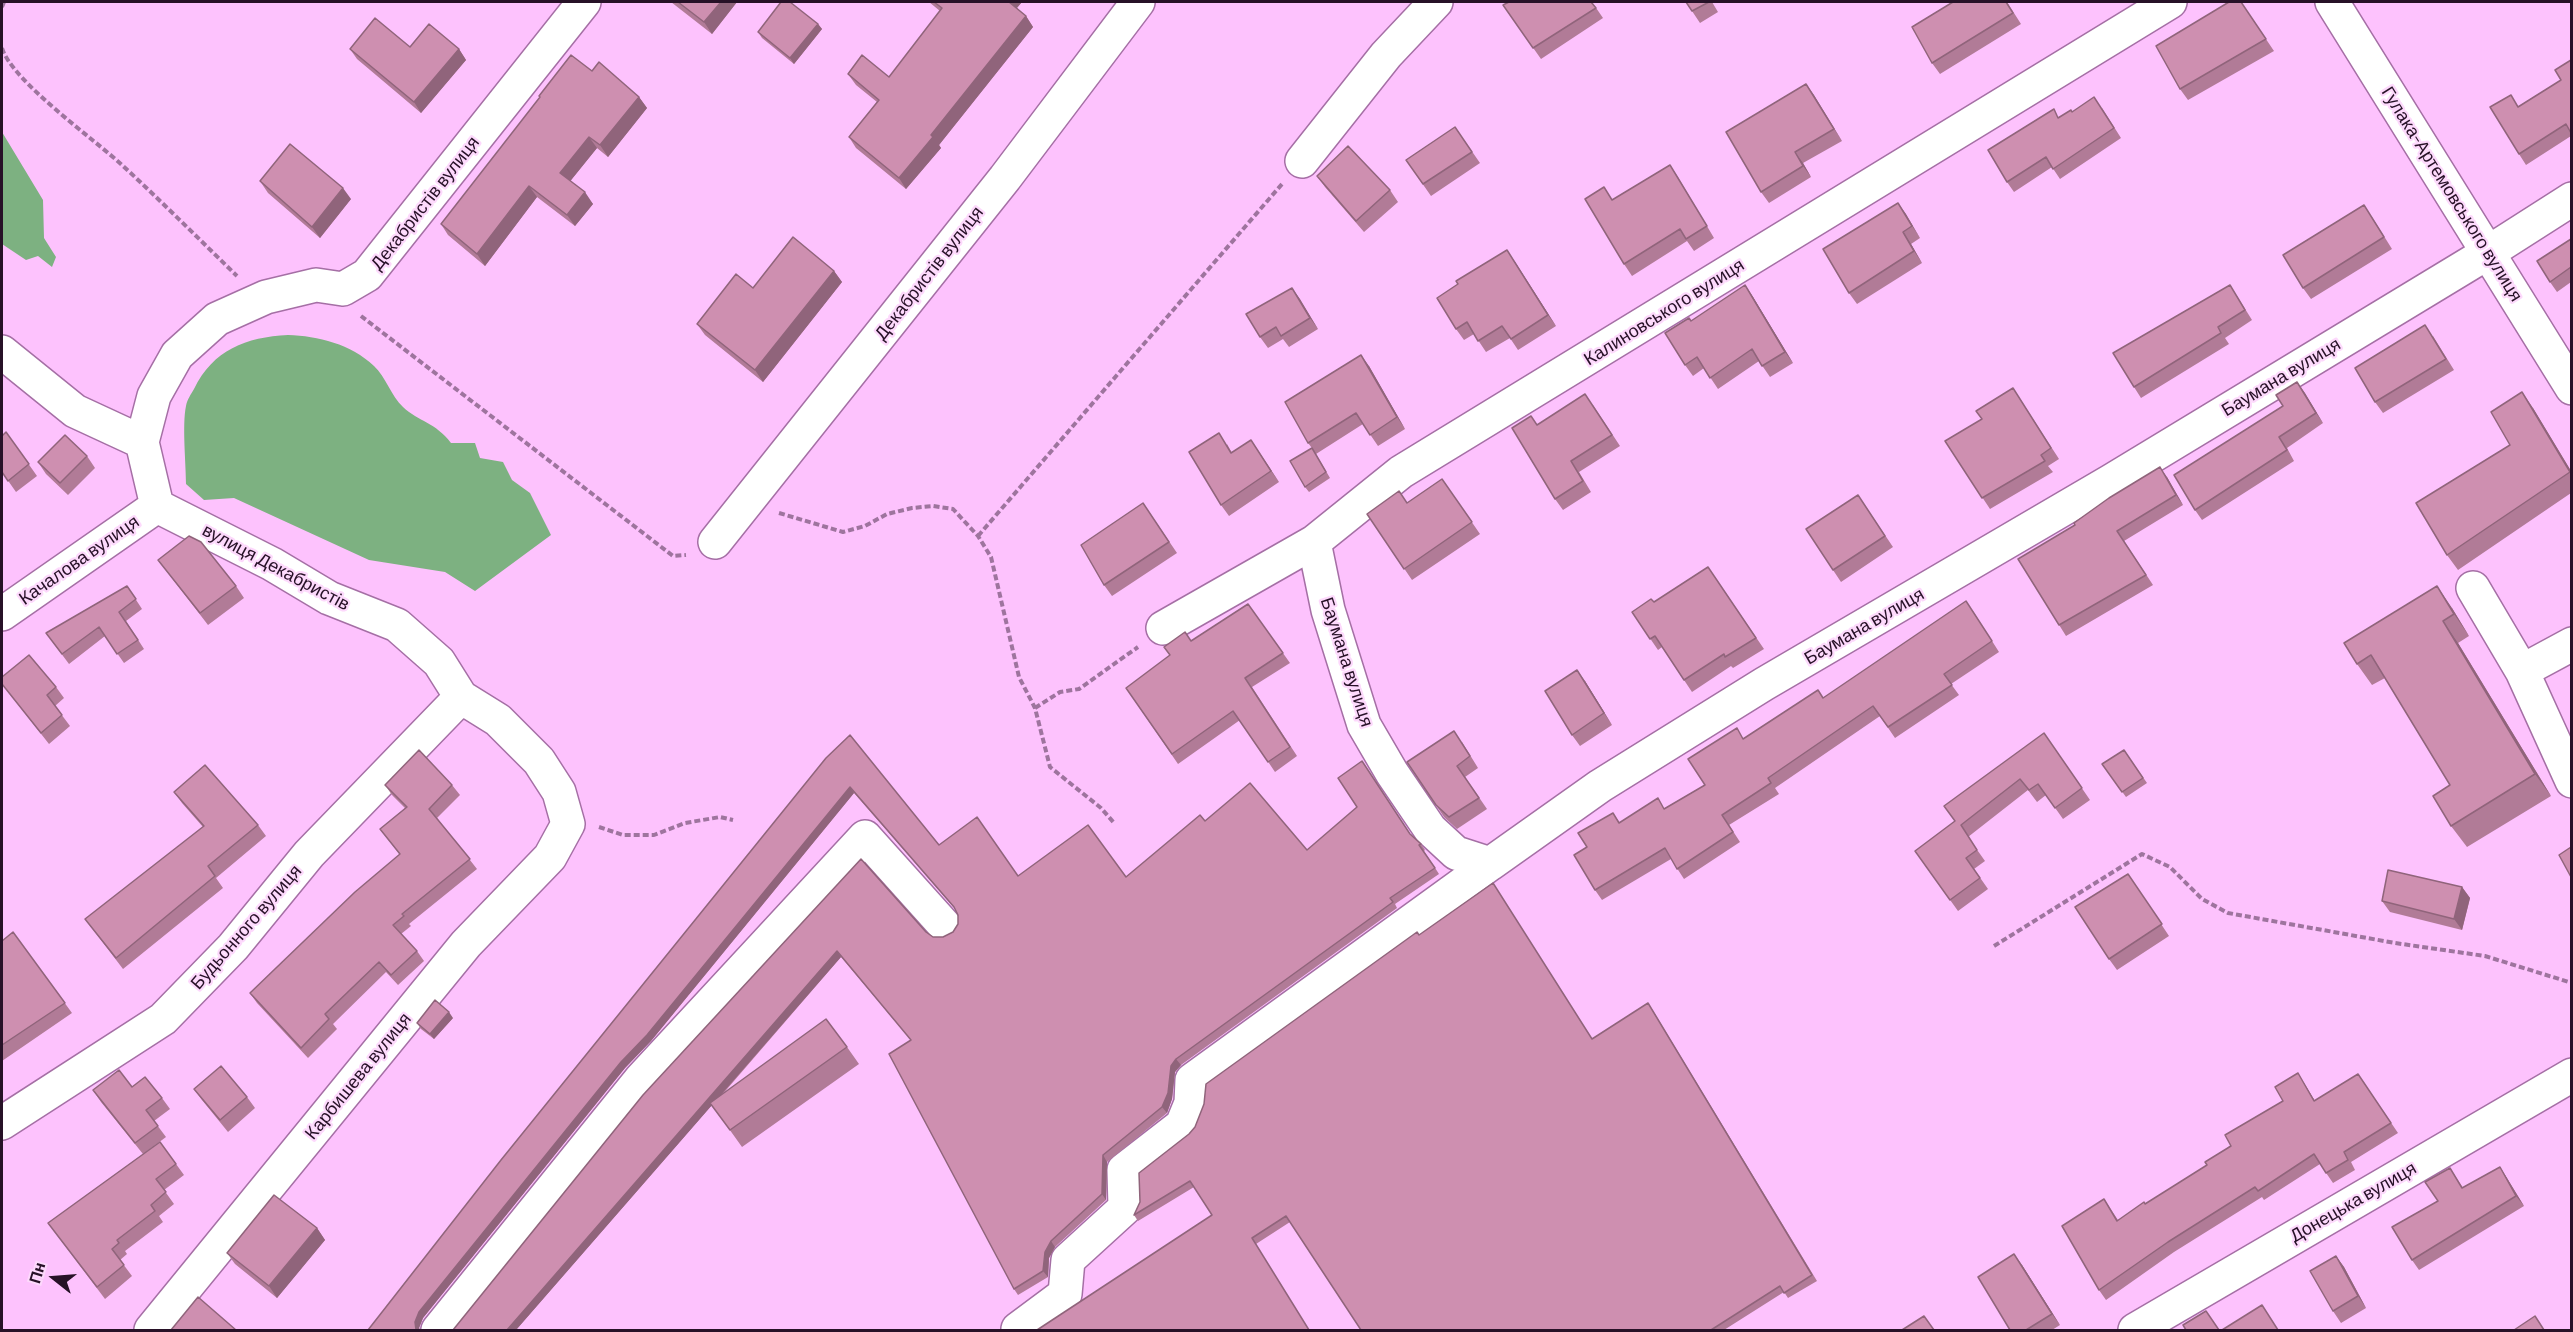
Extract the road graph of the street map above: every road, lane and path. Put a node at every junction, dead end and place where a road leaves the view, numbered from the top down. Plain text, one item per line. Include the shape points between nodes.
1 (4, 2) edge
2 (584, 2) edge
3 (1138, 2) edge
4 (1436, 2) edge
5 (2169, 2) edge
6 (2332, 2) edge
7 (2, 7) edge
8 (2, 48) edge
9 (1302, 161) joint
10 (2571, 199) edge
11 (2489, 252) junction
12 (266, 297) junction
13 (2, 352) edge
14 (2571, 388) edge
15 (142, 442) junction
16 (157, 506) junction
17 (978, 536) dead end
18 (716, 542) dead end
19 (1314, 542) junction
20 (2473, 588) dead end
21 (2, 614) edge
22 (1163, 628) joint
23 (2571, 644) edge
24 (2522, 671) junction
25 (461, 697) junction
26 (1035, 708) dead end
27 (2571, 781) edge
28 (733, 820) dead end
29 (568, 824) junction
30 (1490, 864) junction
31 (944, 925) dead end
32 (1994, 946) dead end
33 (2571, 983) edge
34 (2571, 1075) edge
35 (2, 1123) edge
36 (1018, 1329) edge
37 (151, 1330) edge
38 (438, 1330) edge
39 (2135, 1330) edge

1 - 7 path
2 - 12 street, Декабристів вулиця via 367,275 343,289 316,285
3 - 18 street, Декабристів вулиця via 1005,178
4 - 9 street via 1386,54
5 - 19 street, Калиновського вулиця via 1401,472
6 - 11 street, Гулака-Артемовського вулиця
8 - 12 path via 30,86 121,164 237,276
9 - 17 path
10 - 11 street, Баумана вулиця
11 - 14 street, Гулака-Артемовського вулиця
11 - 30 street, Баумана вулиця via 1764,684 1600,786
12 - 15 street, Декабристів вулиця via 217,319 177,355 154,396
13 - 15 street via 75,411
15 - 16 street
16 - 21 street, Качалова вулиця
16 - 25 street, вулиця Декабристів via 272,564 329,598 397,625 439,662
19 - 22 street, Калиновського вулиця
19 - 30 street, Баумана вулиця via 1328,610 1364,725 1430,829 1456,854
20 - 24 street
22 - 26 path via 1079,688 1060,692
23 - 24 street
24 - 27 street
25 - 29 street, вулиця Декабристів via 498,720 539,760 559,792
25 - 35 street, Будьонного вулиця via 309,854 233,947 163,1019
28 - 29 path via 720,817 638,836
29 - 37 street, Карбишева вулиця via 550,857 466,944
30 - 36 street via 1192,1080 1191,1103 1182,1125 1124,1170 1125,1208 1068,1260 1065,1294
31 - 38 street via 865,837 640,1080
32 - 33 path via 2142,854 2170,867 2202,899 2228,913 2485,956
34 - 39 street, Донецька вулиця

